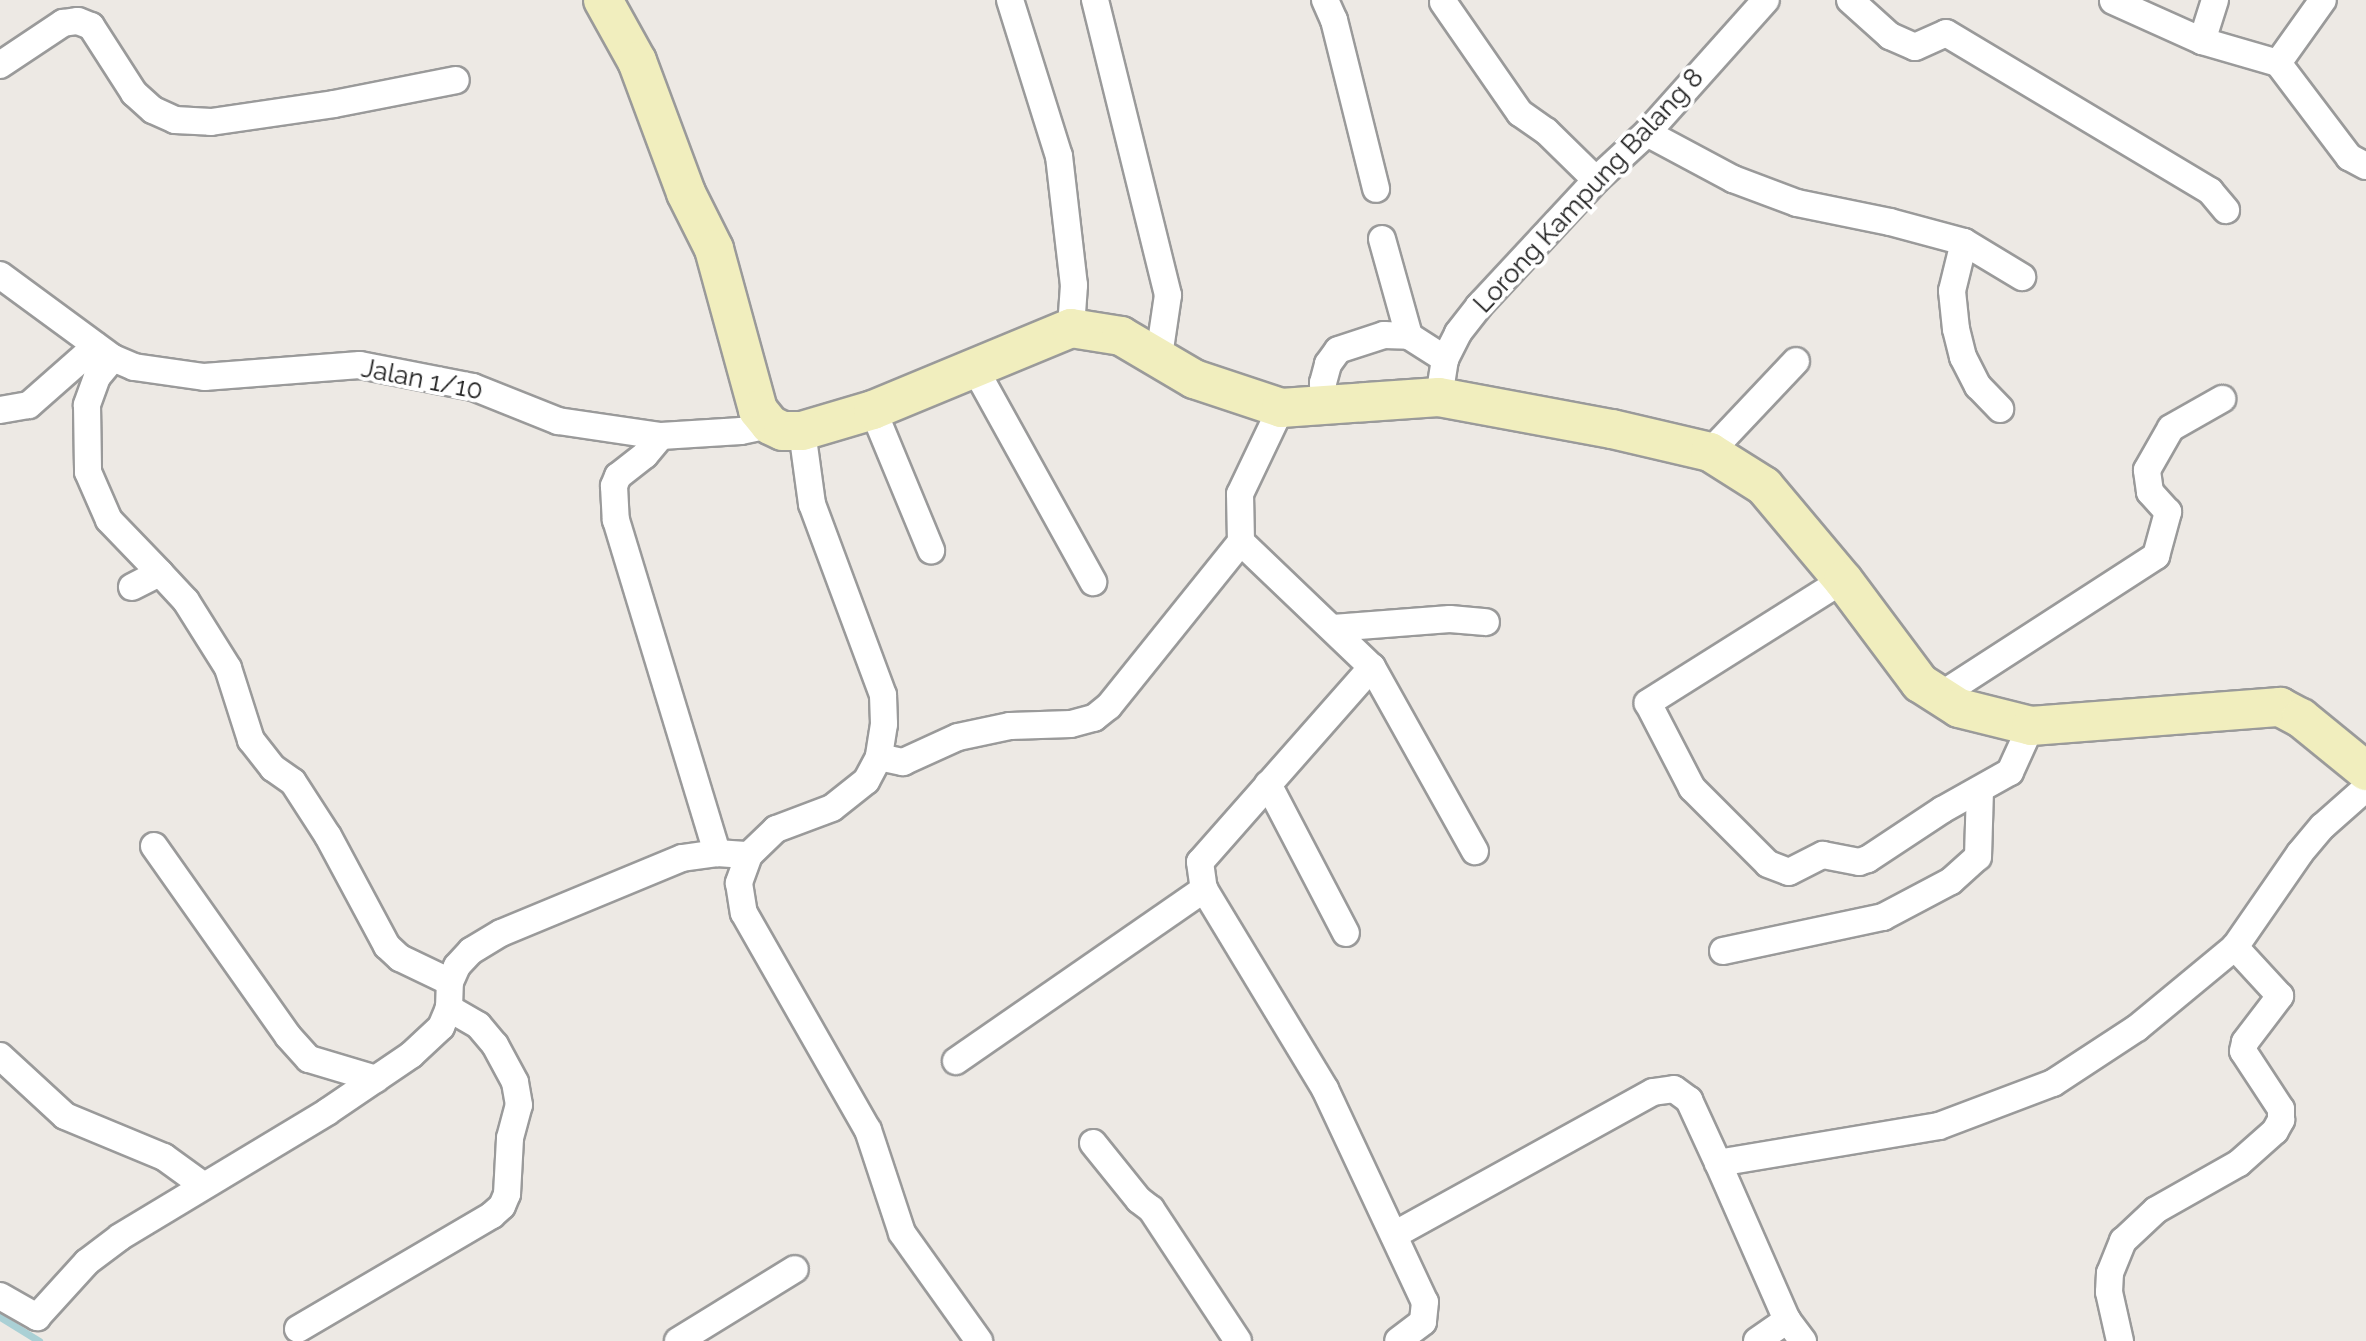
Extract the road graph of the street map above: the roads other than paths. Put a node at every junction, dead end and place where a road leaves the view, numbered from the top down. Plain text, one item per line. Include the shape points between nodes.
1 (603, 0) edge
2 (1010, 0) edge
3 (1095, 0) edge
4 (1325, 0) edge
5 (1766, 0) edge
6 (1850, 0) edge
7 (2215, 0) edge
8 (2323, 0) edge
9 (2113, 1) edge
10 (1443, 2) edge
11 (2202, 41) junction
12 (2278, 63) junction
13 (0, 65) edge
14 (456, 80) dead end
15 (1647, 133) junction
16 (2366, 166) edge
17 (1596, 180) junction
18 (1376, 189) dead end
19 (2226, 210) dead end
20 (1382, 239) dead end
21 (1964, 242) junction
22 (0, 275) edge
23 (2022, 277) dead end
24 (1071, 328) junction
25 (1409, 336) junction
26 (104, 352) junction
27 (1159, 356) junction
28 (1445, 359) junction
29 (1796, 361) dead end
30 (974, 367) junction
31 (1439, 397) junction
32 (2222, 399) dead end
33 (1324, 403) junction
34 (1281, 408) junction
35 (2000, 409) dead end
36 (0, 410) edge
37 (873, 410) junction
38 (786, 428) junction
39 (661, 436) junction
40 (1710, 452) junction
41 (1241, 542) junction
42 (931, 550) dead end
43 (160, 573) junction
44 (1843, 580) junction
45 (1093, 582) dead end
46 (132, 587) dead end
47 (1486, 622) dead end
48 (1333, 628) junction
49 (1372, 667) junction
50 (1938, 697) junction
51 (2031, 726) junction
52 (879, 757) junction
53 (2366, 771) edge
54 (1268, 784) junction
55 (2366, 788) edge
56 (1980, 790) junction
57 (154, 846) dead end
58 (1475, 851) dead end
59 (717, 853) junction
60 (749, 855) junction
61 (1204, 889) junction
62 (1346, 933) dead end
63 (2235, 947) junction
64 (1723, 951) dead end
65 (450, 982) junction
66 (449, 1008) junction
67 (0, 1056) edge
68 (956, 1061) dead end
69 (376, 1079) junction
70 (1093, 1143) dead end
71 (1718, 1163) junction
72 (204, 1186) junction
73 (1394, 1235) junction
74 (795, 1269) dead end
75 (0, 1296) edge
76 (298, 1329) dead end
77 (1795, 1330) edge
78 (678, 1341) edge
79 (979, 1341) edge
80 (1238, 1341) edge
81 (1398, 1341) edge
82 (1757, 1341) edge
83 (2120, 1341) edge

1 - 38 street via 637,61 686,193 714,249 758,410
2 - 24 street via 1059,156 1074,285
3 - 27 street via 1168,295
4 - 18 street
5 - 15 street, Lorong Kampung Balang 8
6 - 19 street via 1890,36 1915,47 1946,33 2210,191
7 - 11 street
8 - 12 street
9 - 11 street
10 - 17 street via 1520,113
11 - 12 street
12 - 16 street via 2349,157
13 - 14 street via 63,23 78,21 91,26 134,93 153,110 175,120 211,122
15 - 17 street, Lorong Kampung Balang 8
15 - 21 street via 1733,179 1797,203
17 - 28 street, Lorong Kampung Balang 8 via 1479,306
20 - 25 street
21 - 23 street
21 - 35 street via 1952,291 1956,329 1978,386
22 - 26 street, Jalan 1/10
24 - 27 street via 1121,336
24 - 30 street
25 - 28 street
25 - 33 street via 1384,335 1338,350 1328,364
26 - 36 street via 29,405
26 - 39 street, Jalan 1/10 via 134,367 204,377 360,365 473,387 558,421
26 - 43 street via 87,405 88,472 109,520
27 - 34 street via 1194,379
28 - 31 street, Lorong Kampung Balang 8
29 - 40 street
30 - 37 street
30 - 45 street
31 - 33 street
31 - 40 street
32 - 50 street via 2171,428 2147,470 2150,492 2168,512 2156,556
33 - 34 street
34 - 41 street via 1240,494
37 - 38 street
37 - 42 street
38 - 39 street, Jalan 1/10
38 - 52 street via 883,695
39 - 59 street via 618,476 616,520
40 - 44 street via 1764,486
41 - 48 street
41 - 52 street via 1094,718 958,737 903,762
43 - 46 street
43 - 65 street via 186,601 228,668 251,740 273,768 293,782 387,946
44 - 50 street via 1920,683
44 - 56 street via 1648,703 1692,788 1768,864 1789,872 1823,855 1868,859
47 - 48 street via 1450,619
48 - 49 street
49 - 54 street
49 - 58 street
50 - 51 street via 1959,708
51 - 53 street via 2280,707
51 - 56 street via 2010,772
52 - 60 street via 866,781 832,808 776,829
54 - 61 street via 1200,862
54 - 62 street
55 - 63 street via 2300,853
56 - 64 street via 1978,857 1951,881 1883,917
57 - 69 street via 309,1059
59 - 60 street
59 - 65 street via 682,858 501,933 471,951
60 - 79 street via 739,883 744,913 868,1130 902,1233
61 - 68 street
61 - 73 street via 1325,1089
63 - 71 street via 2137,1028 2053,1083 1939,1126
63 - 83 street via 2278,990 2279,1001 2243,1051 2281,1109 2281,1120 2239,1163 2156,1210 2123,1241 2110,1273 2109,1292
65 - 66 street
66 - 69 street via 441,1027
66 - 76 street via 478,1025 515,1082 519,1105 502,1206
67 - 72 street via 65,1116 164,1157
69 - 72 street
70 - 80 street via 1151,1209
71 - 73 street via 1689,1100 1674,1089 1653,1092
71 - 77 street
72 - 75 street via 87,1262 37,1317
73 - 81 street via 1425,1302 1423,1322
74 - 78 street
77 - 82 street

